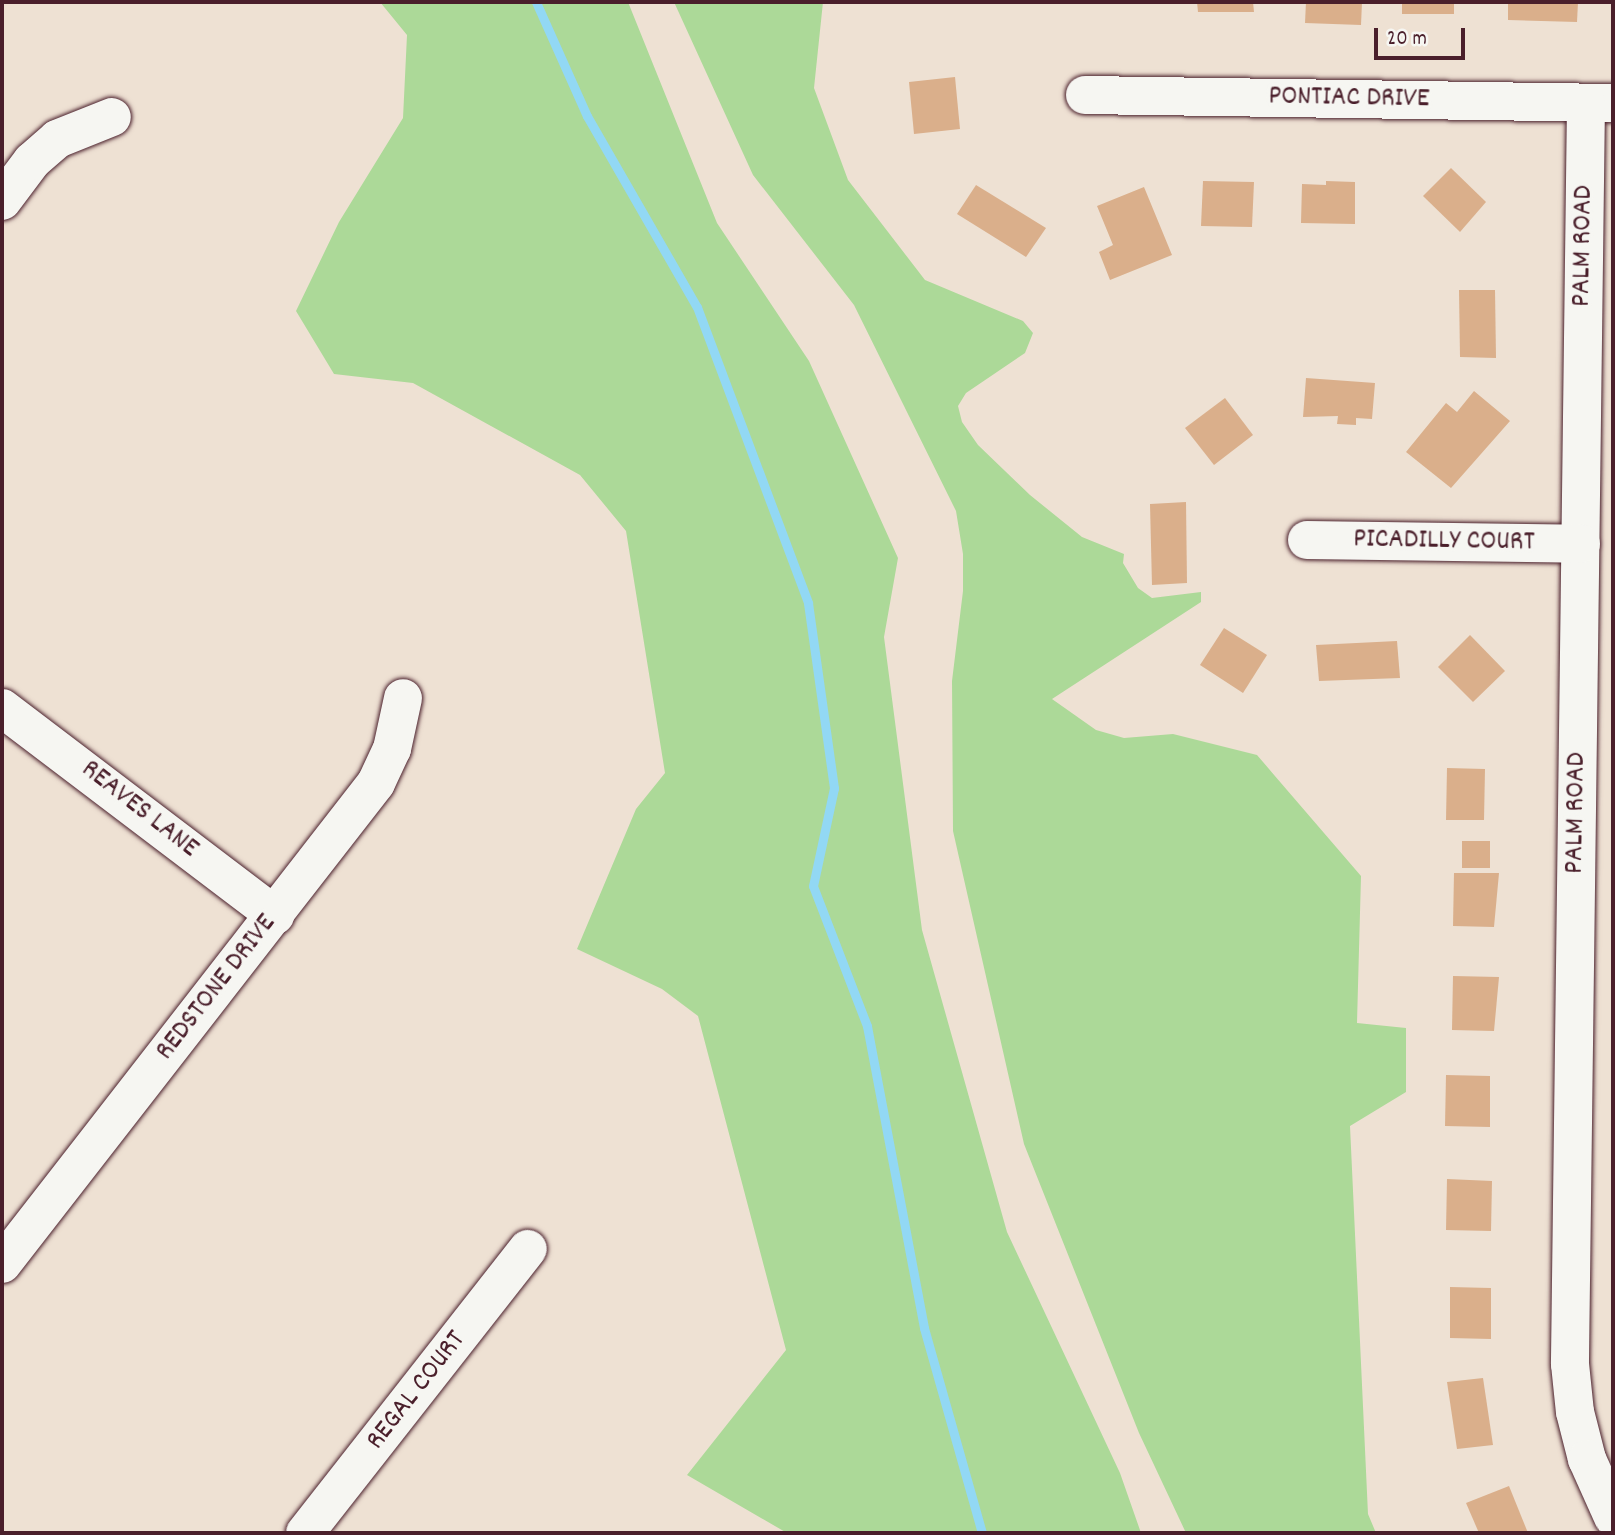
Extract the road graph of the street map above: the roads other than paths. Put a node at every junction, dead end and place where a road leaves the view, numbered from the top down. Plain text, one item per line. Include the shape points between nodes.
1 (1085, 95) dead end
2 (1600, 103) edge
3 (113, 117) dead end
4 (2, 201) edge
5 (1307, 540) dead end
6 (1581, 544) junction
7 (403, 698) dead end
8 (2, 708) edge
9 (275, 915) junction
10 (528, 1248) dead end
11 (2, 1264) edge
12 (1613, 1517) edge
13 (305, 1533) edge

1 - 2 street, PONTIAC DRIVE
2 - 6 street, PALM ROAD
3 - 4 street via 57,139 32,161
5 - 6 street, PICADILLY COURT
6 - 12 street, PALM ROAD via 1570,1364 1575,1412 1587,1459
7 - 9 street, REDSTONE DRIVE via 392,749 376,783
8 - 9 street, REAVES LANE
9 - 11 street, REDSTONE DRIVE
10 - 13 street, REGAL COURT

